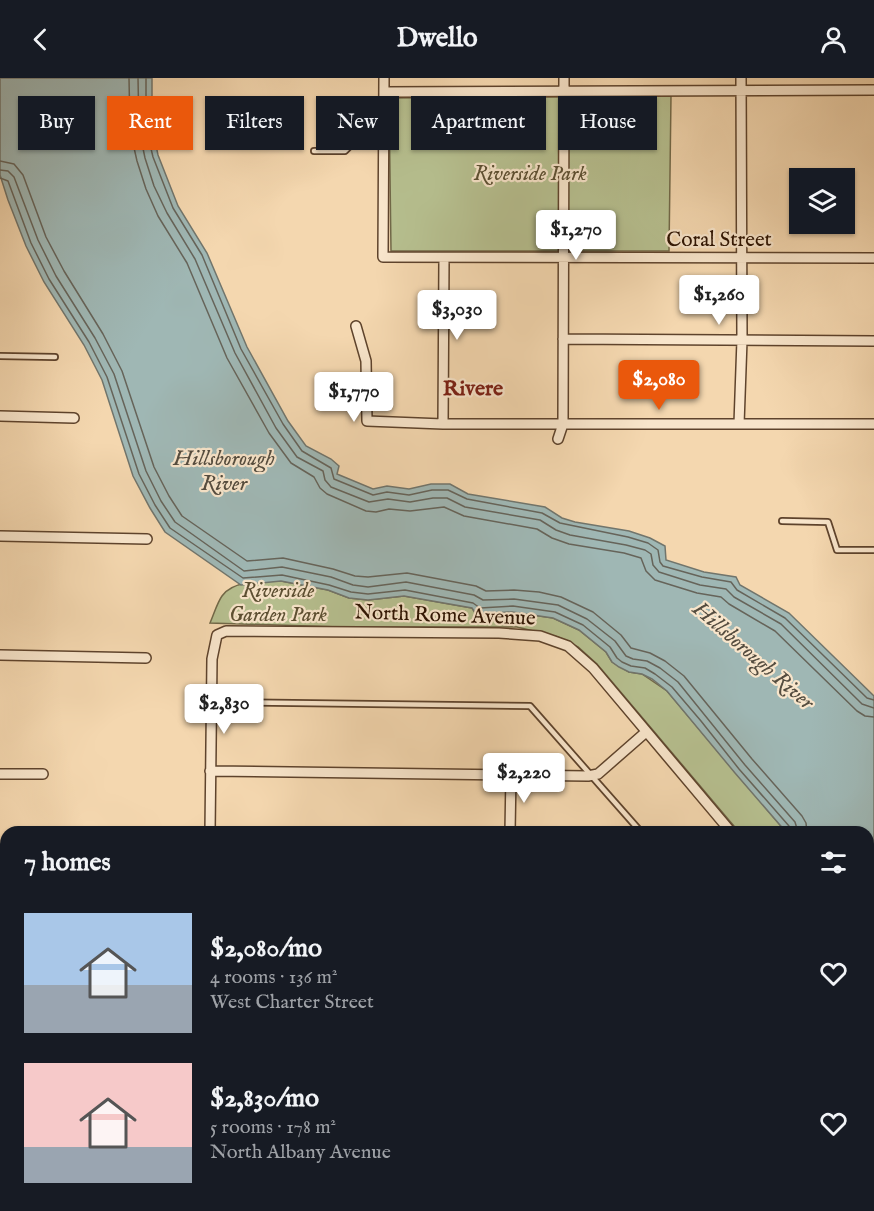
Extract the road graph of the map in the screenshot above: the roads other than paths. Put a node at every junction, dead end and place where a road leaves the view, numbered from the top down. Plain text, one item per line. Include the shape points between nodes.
1 (384, 78) edge
2 (564, 78) edge
3 (741, 78) edge
4 (874, 90) edge
5 (741, 91) junction
6 (384, 92) junction
7 (564, 92) junction
8 (384, 96) edge
9 (346, 150) edge
10 (384, 150) edge
11 (314, 151) dead end
12 (563, 257) junction
13 (444, 258) junction
14 (741, 258) junction
15 (874, 258) edge
16 (356, 326) dead end
17 (563, 339) junction
18 (742, 340) junction
19 (874, 341) edge
20 (0, 356) edge
21 (55, 357) dead end
22 (0, 416) edge
23 (74, 417) dead end
24 (443, 424) junction
25 (563, 424) junction
26 (739, 424) junction
27 (874, 424) edge
28 (558, 439) dead end
29 (782, 521) dead end
30 (0, 536) edge
31 (147, 539) dead end
32 (874, 550) edge
33 (0, 655) edge
34 (146, 658) dead end
35 (212, 702) junction
36 (646, 732) junction
37 (210, 771) junction
38 (0, 774) edge
39 (43, 774) dead end
40 (511, 774) junction
41 (592, 775) junction
42 (210, 826) edge
43 (510, 826) edge
44 (636, 826) edge
45 (726, 826) edge
46 (0, 1023) edge
47 (0, 1043) edge

1 - 6 street
2 - 7 street
3 - 5 street
4 - 5 street
5 - 7 street
5 - 14 street
6 - 7 street
6 - 8 street
7 - 12 street
9 - 11 lane
10 - 13 street, Coral Street via 383,257
12 - 13 street, Coral Street
12 - 14 street, Coral Street
12 - 17 street
13 - 24 street
14 - 15 street, Coral Street
14 - 18 street
16 - 24 street via 366,361 367,421
17 - 18 street
17 - 25 street
18 - 19 street
18 - 26 street
20 - 21 lane
22 - 23 street
24 - 25 street
25 - 26 street
25 - 28 street
26 - 27 street
29 - 32 lane via 828,522 837,550
30 - 31 street
33 - 34 street
35 - 36 street, North Rome Avenue via 217,635 226,631 499,633 540,636 568,646 593,668
35 - 37 street
35 - 41 lane via 530,706
36 - 41 street
36 - 45 street, North Rome Avenue
37 - 40 street
37 - 42 street
38 - 39 street
40 - 41 street
40 - 43 street
41 - 44 lane
46 - 47 lane

